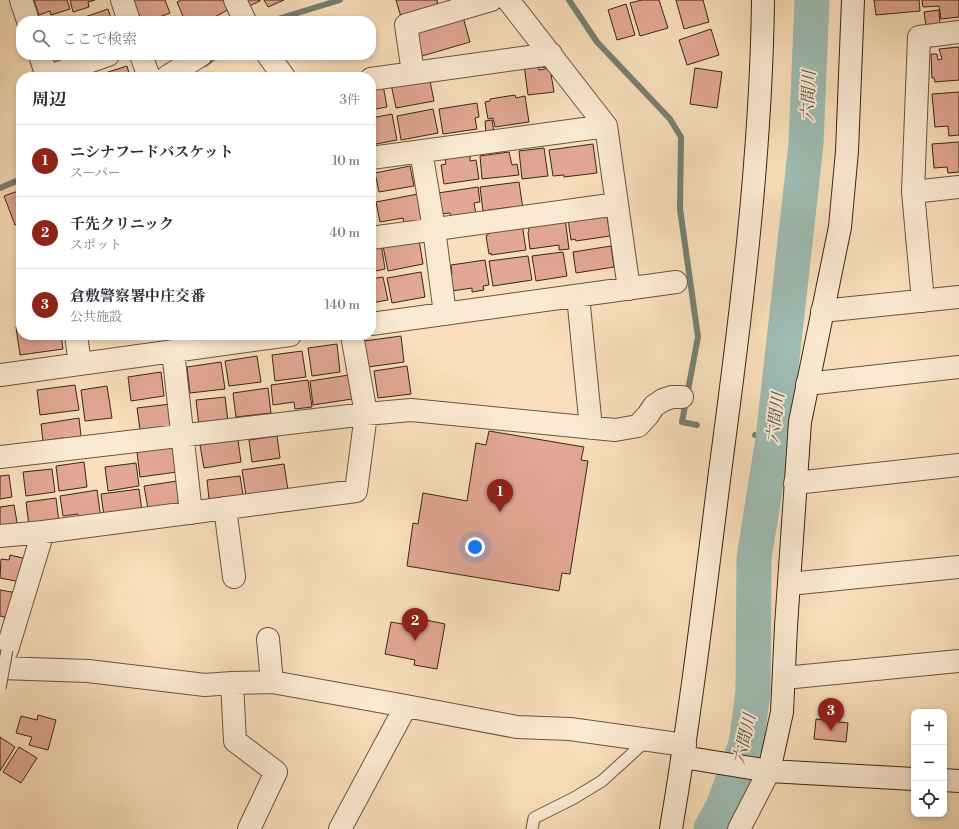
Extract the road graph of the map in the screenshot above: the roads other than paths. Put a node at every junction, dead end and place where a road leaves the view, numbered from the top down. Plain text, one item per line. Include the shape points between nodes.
1 (21, 0) edge
2 (122, 0) edge
3 (235, 0) edge
4 (491, 0) edge
5 (508, 0) edge
6 (763, 0) edge
7 (853, 0) edge
8 (26, 16) edge
9 (127, 16) edge
10 (243, 16) edge
11 (959, 32) edge
12 (551, 54) junction
13 (42, 60) edge
14 (94, 60) edge
15 (143, 60) edge
16 (193, 60) edge
17 (272, 60) edge
18 (45, 72) edge
19 (61, 72) edge
20 (147, 72) edge
21 (174, 72) edge
22 (280, 72) edge
23 (413, 73) junction
24 (376, 78) edge
25 (606, 126) junction
26 (421, 151) junction
27 (376, 157) edge
28 (959, 187) edge
29 (913, 192) junction
30 (617, 204) junction
31 (434, 229) junction
32 (376, 237) edge
33 (676, 282) dead end
34 (629, 289) junction
35 (578, 296) junction
36 (959, 297) edge
37 (923, 301) junction
38 (822, 311) junction
39 (445, 314) junction
40 (376, 323) edge
41 (77, 340) edge
42 (239, 340) edge
43 (353, 340) edge
44 (173, 351) junction
45 (80, 364) junction
46 (959, 367) edge
47 (0, 375) edge
48 (807, 384) junction
49 (682, 397) dead end
50 (366, 414) junction
51 (591, 428) junction
52 (183, 435) junction
53 (0, 457) edge
54 (959, 465) edge
55 (795, 483) junction
56 (225, 508) junction
57 (191, 513) junction
58 (43, 532) junction
59 (0, 536) edge
60 (959, 567) edge
61 (234, 577) dead end
62 (789, 584) junction
63 (268, 639) dead end
64 (4, 659) edge
65 (959, 661) edge
66 (784, 678) junction
67 (232, 682) junction
68 (272, 682) junction
69 (0, 688) edge
70 (406, 706) junction
71 (648, 740) junction
72 (684, 751) junction
73 (763, 770) junction
74 (911, 779) edge
75 (947, 780) edge
76 (959, 781) edge
77 (345, 828) edge
78 (249, 829) edge
79 (532, 829) edge
80 (671, 829) edge
81 (739, 829) edge

1 - 8 street
2 - 9 street
3 - 10 street
4 - 23 street via 406,25
5 - 12 street
6 - 72 street via 755,161 740,319
7 - 38 street via 847,151 840,227
11 - 29 street via 919,37
12 - 23 street
12 - 25 street
13 - 18 street
14 - 19 street
15 - 20 street
16 - 21 street
17 - 22 street
23 - 24 street
25 - 26 street
25 - 30 street
26 - 27 street
26 - 31 street
28 - 29 street
29 - 37 street
30 - 31 street
30 - 34 street
31 - 32 street
31 - 39 street
33 - 34 street
34 - 35 street
35 - 39 street
35 - 51 street
36 - 37 street
37 - 38 street
38 - 48 street
39 - 40 street
41 - 45 street
42 - 44 street
43 - 50 street
44 - 45 street
44 - 52 street
45 - 47 street
46 - 48 street
48 - 55 street via 800,422
49 - 51 street via 663,400 654,406 638,426 615,430
50 - 51 street via 411,410
50 - 52 street
50 - 56 street via 356,491
52 - 53 street
52 - 57 street
54 - 55 street
55 - 62 street
56 - 57 street
56 - 61 street
57 - 58 street
58 - 59 street
58 - 64 street
60 - 62 street
62 - 66 street
63 - 68 street
64 - 67 street via 205,685
64 - 69 lane, bridge
65 - 66 street
66 - 73 street via 782,712
67 - 68 street
67 - 78 street via 234,741 276,772
68 - 70 street
70 - 71 street via 517,727 570,728
70 - 77 street
71 - 72 street
71 - 79 lane via 602,781 534,818
72 - 73 street via 722,764
72 - 80 street
73 - 74 street
73 - 81 street
75 - 76 street

